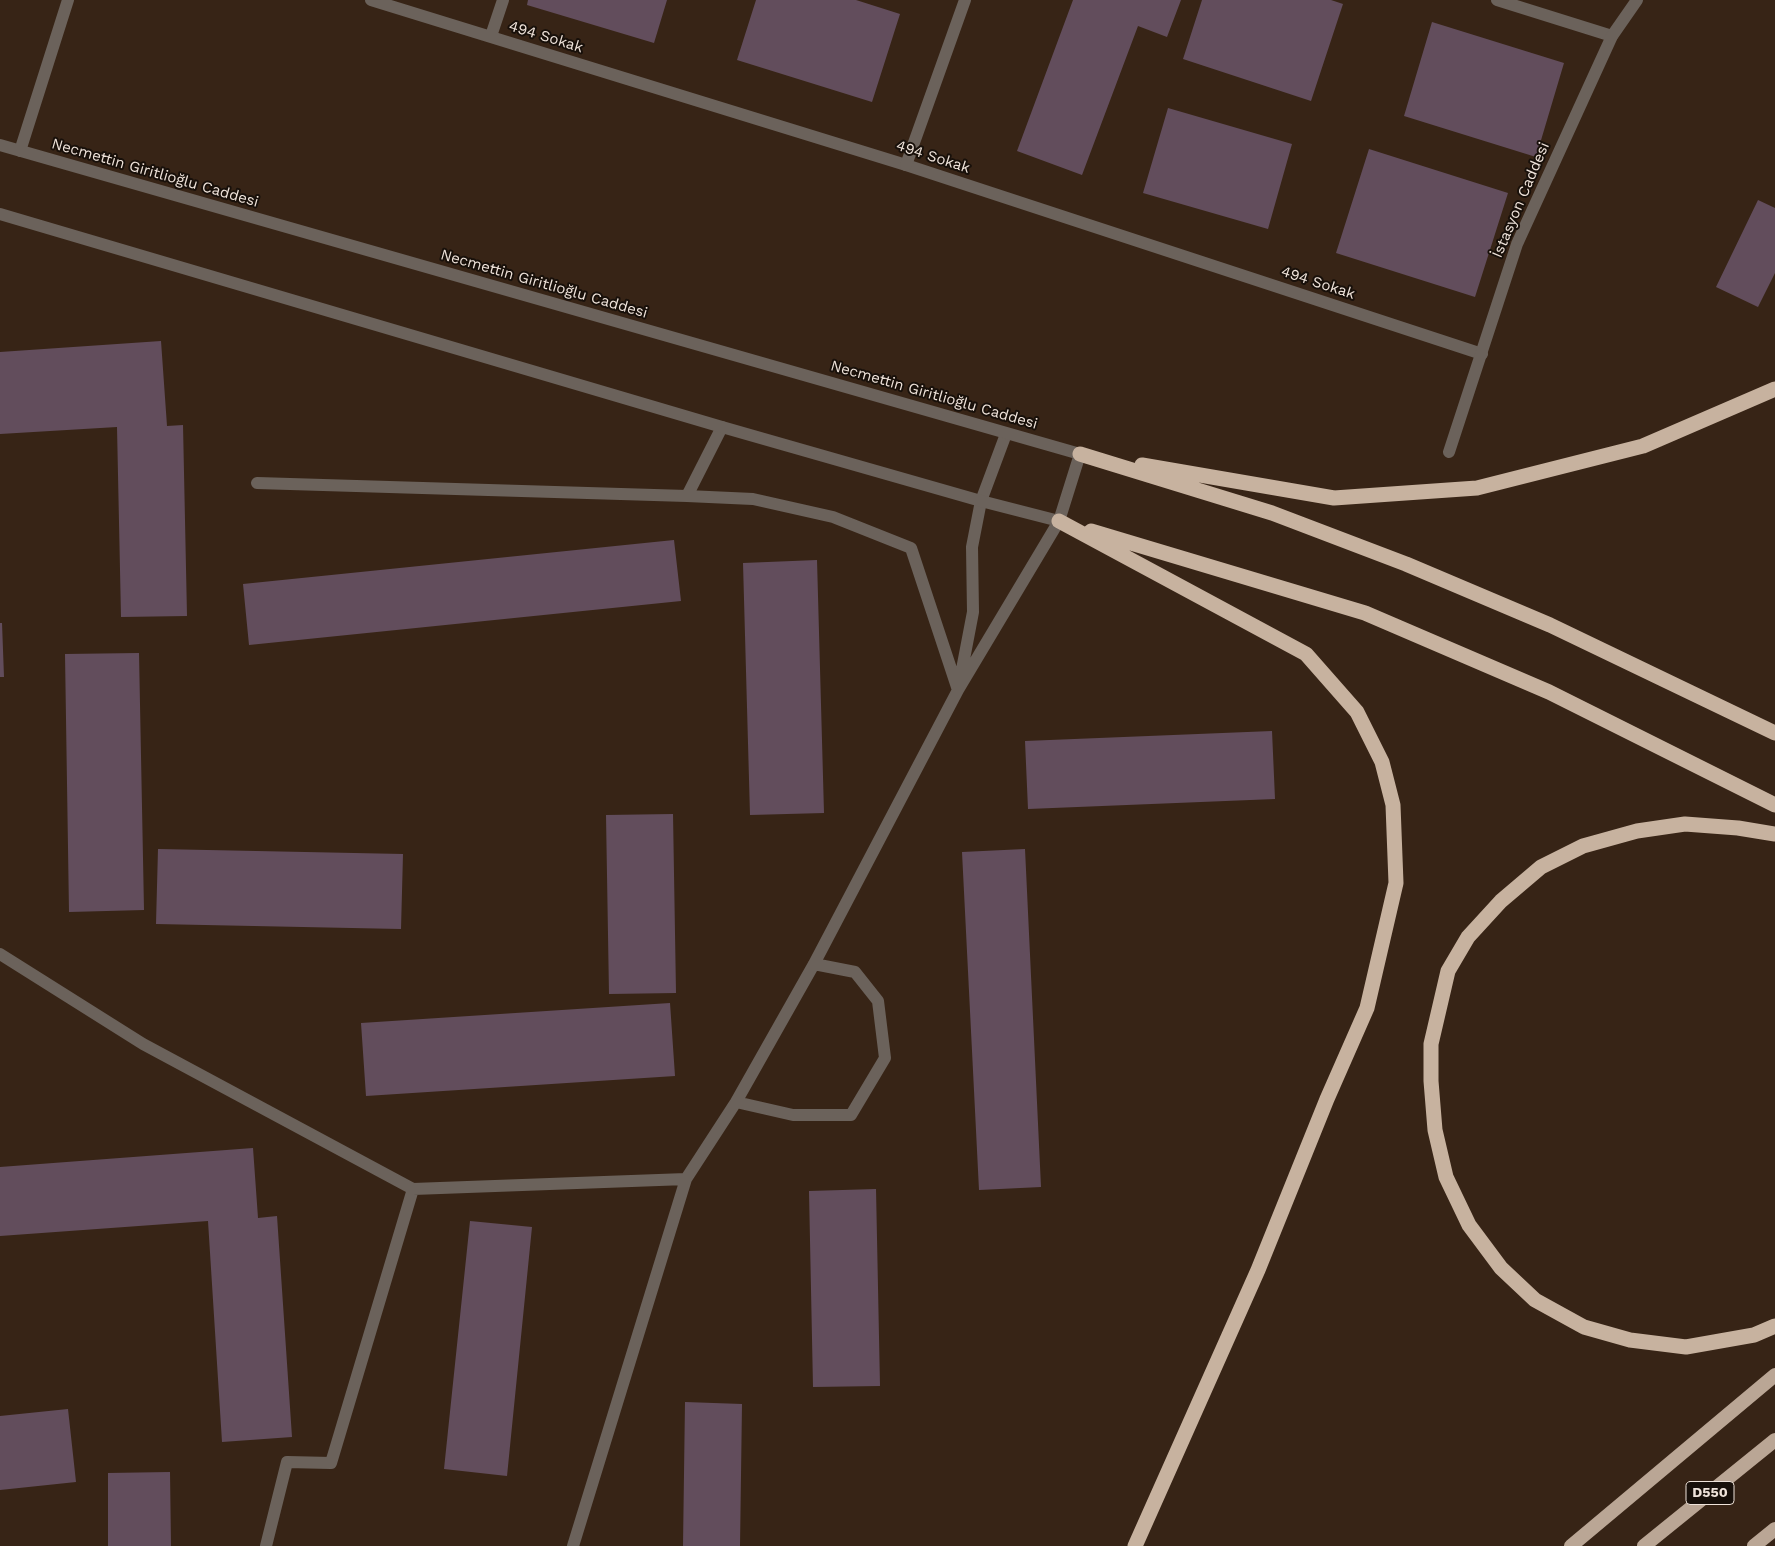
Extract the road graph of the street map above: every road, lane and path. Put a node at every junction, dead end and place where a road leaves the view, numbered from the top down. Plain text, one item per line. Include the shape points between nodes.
1 (68, 0) edge
2 (371, 0) edge
3 (503, 0) edge
4 (965, 0) edge
5 (1497, 0) edge
6 (1637, 0) edge
7 (491, 36) junction
8 (1612, 36) junction
9 (0, 144) edge
10 (20, 151) junction
11 (906, 165) junction
12 (0, 214) edge
13 (1482, 354) junction
14 (1775, 390) edge
15 (722, 427) junction
16 (1006, 434) junction
17 (1449, 452) dead end
18 (1080, 454) junction
19 (256, 483) dead end
20 (687, 496) junction
21 (981, 501) junction
22 (1059, 521) junction
23 (958, 690) junction
24 (1775, 733) edge
25 (1775, 805) edge
26 (1775, 834) edge
27 (0, 954) edge
28 (814, 964) junction
29 (736, 1102) junction
30 (686, 1179) junction
31 (413, 1189) junction
32 (1775, 1326) edge
33 (1775, 1375) edge
34 (1775, 1440) edge
35 (1775, 1529) edge
36 (266, 1546) edge
37 (573, 1546) edge
38 (1135, 1546) edge
39 (1571, 1546) edge
40 (1644, 1546) edge
41 (1754, 1546) edge

1 - 10 street
2 - 7 street, 494 Sokak
3 - 7 street
4 - 11 street
5 - 8 street
6 - 8 street, İstasyon Caddesi
7 - 11 street, 494 Sokak
8 - 13 street, İstasyon Caddesi via 1517,244
9 - 10 street, Necmettin Giritlioğlu Caddesi
10 - 16 street, Necmettin Giritlioğlu Caddesi
11 - 13 street, 494 Sokak
12 - 15 street
13 - 17 street, İstasyon Caddesi
14 - 18 highway via 1643,446 1477,488 1334,498
15 - 20 street
15 - 21 street
16 - 18 street, Necmettin Giritlioğlu Caddesi
16 - 21 street
18 - 22 street
18 - 24 highway via 1272,513 1406,564 1550,625
19 - 20 street
20 - 23 street via 753,499 833,517 911,548
21 - 22 street
21 - 23 street via 972,548 973,612
22 - 23 street
22 - 25 highway via 1365,613 1549,692
22 - 38 highway via 1306,654 1357,712 1382,762 1394,806 1396,882 1367,1008 1258,1270
23 - 28 street
26 - 32 highway via 1686,824 1637,831 1583,846 1541,868 1500,901 1468,937 1448,971 1432,1044 1432,1081 1435,1130 1446,1177 1469,1225 1501,1268 1535,1300 1584,1327 1630,1340 1667,1345 1686,1347 1754,1336
27 - 31 street via 143,1044
28 - 29 street
28 - 29 street via 855,972 878,1001 885,1058 851,1115 793,1115
29 - 30 street
30 - 31 street
30 - 37 street
31 - 36 street via 331,1463 287,1462
33 - 39 highway
34 - 40 highway, D550
35 - 41 highway

